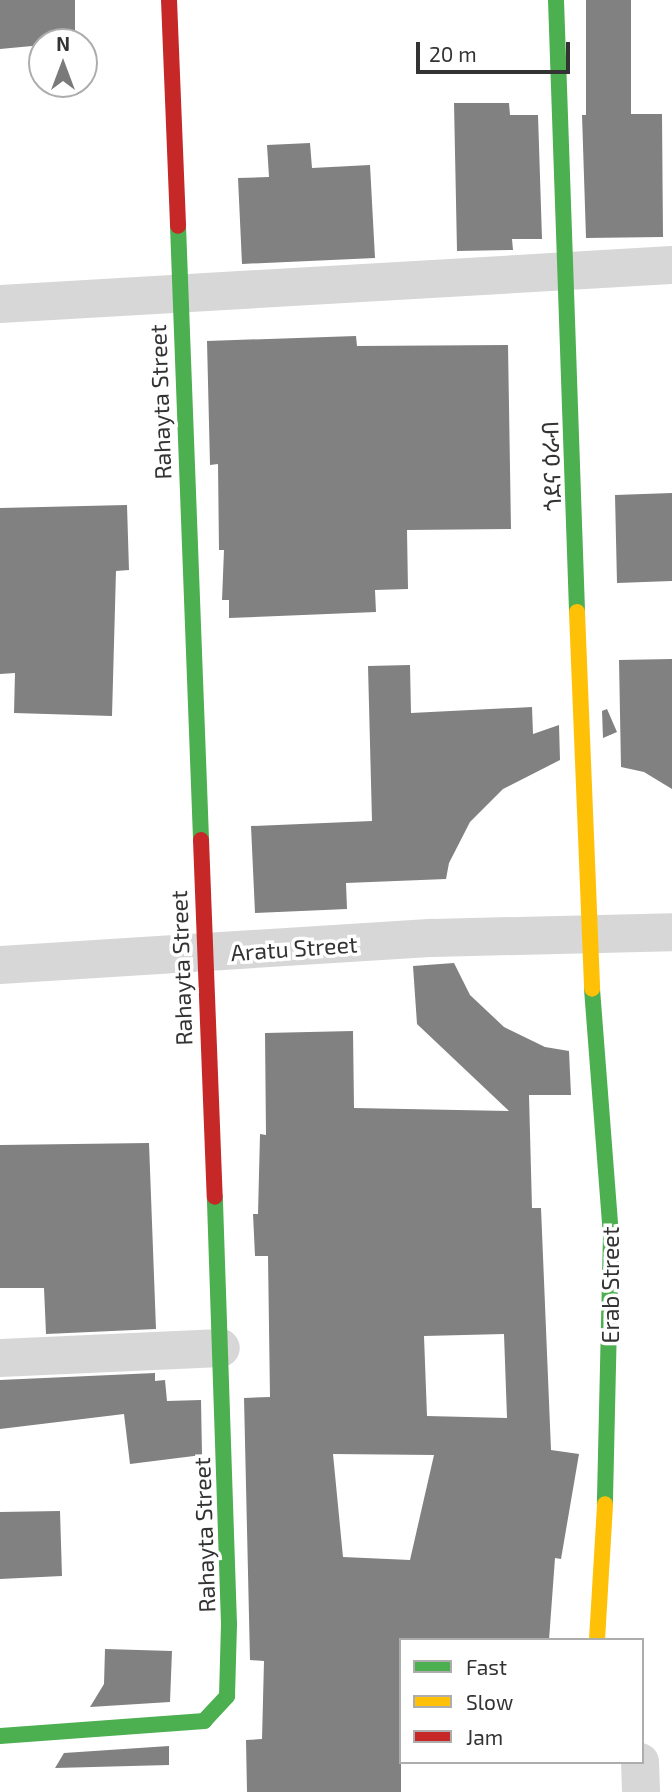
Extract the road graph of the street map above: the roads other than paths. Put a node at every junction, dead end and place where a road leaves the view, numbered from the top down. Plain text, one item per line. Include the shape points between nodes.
1 (169, 0) edge
2 (556, 0) edge
3 (672, 265) edge
4 (567, 270) junction
5 (179, 294) junction
6 (0, 304) edge
7 (588, 932) junction
8 (672, 932) edge
9 (203, 954) junction
10 (0, 965) edge
11 (221, 1348) junction
12 (0, 1358) edge
13 (597, 1638) edge
14 (0, 1736) edge
15 (640, 1764) edge
16 (641, 1792) edge

1 - 5 street, Rahayta Street
2 - 4 street, ጎደና ዕራብ
3 - 4 street
4 - 5 street
4 - 7 street, ጎደና ዕራብ
5 - 6 street
5 - 9 street, Rahayta Street
7 - 8 street, Aratu Street
7 - 9 street, Aratu Street
7 - 13 street, Erab Street via 611,1234 609,1446
9 - 10 street, Aratu Street
9 - 11 street, Rahayta Street
11 - 12 street
11 - 14 street, Rahayta Street via 227,1696 204,1721
15 - 16 street

